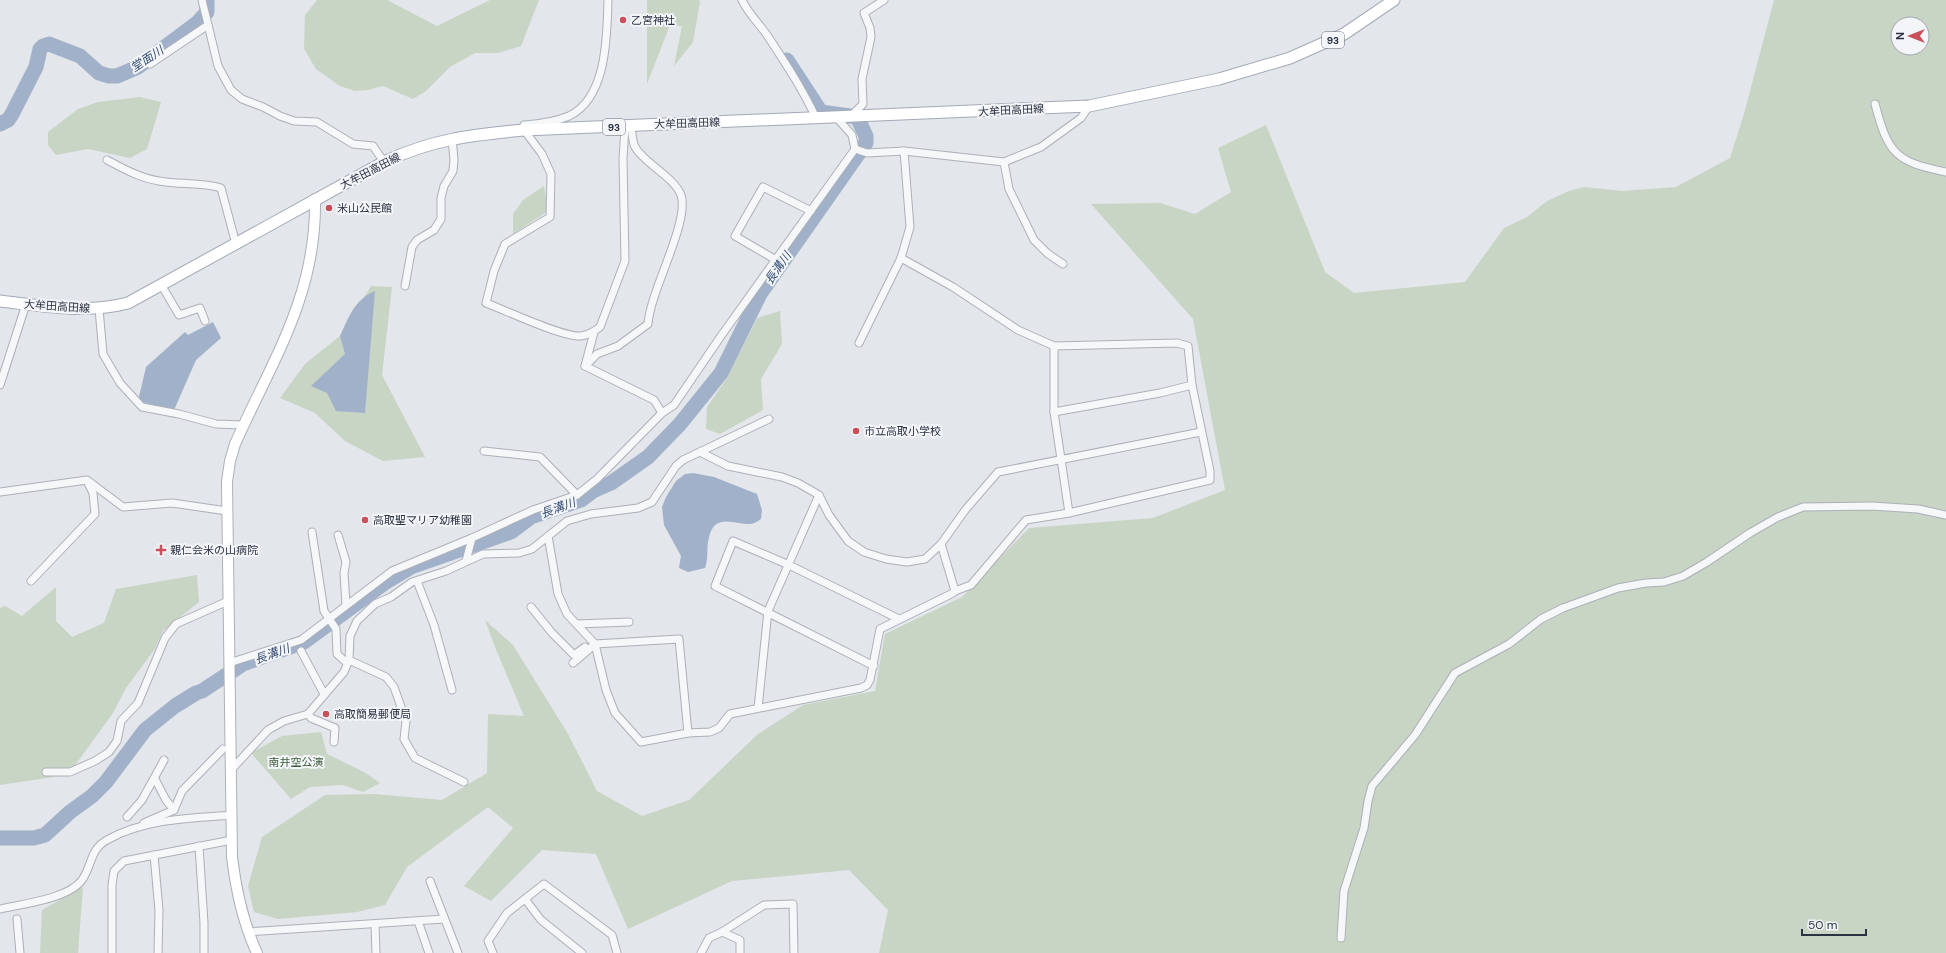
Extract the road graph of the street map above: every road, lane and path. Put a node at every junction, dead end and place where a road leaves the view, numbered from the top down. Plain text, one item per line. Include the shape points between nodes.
1 (202, 0) edge
2 (608, 0) edge
3 (742, 0) edge
4 (884, 0) edge
5 (1392, 1) edge
6 (208, 25) junction
7 (150, 64) dead end
8 (1875, 104) dead end
9 (1089, 106) junction
10 (849, 117) junction
11 (816, 118) junction
12 (837, 118) junction
13 (628, 126) junction
14 (524, 130) junction
15 (452, 138) junction
16 (855, 149) junction
17 (904, 151) junction
18 (107, 160) dead end
19 (384, 162) junction
20 (1004, 162) junction
21 (1946, 172) edge
22 (315, 199) junction
23 (811, 211) junction
24 (236, 244) junction
25 (901, 258) junction
26 (776, 260) junction
27 (1063, 264) dead end
28 (162, 286) junction
29 (405, 286) dead end
30 (0, 301) edge
31 (26, 304) junction
32 (99, 309) junction
33 (205, 322) dead end
34 (594, 332) junction
35 (859, 343) dead end
36 (1054, 346) junction
37 (586, 366) junction
38 (1192, 385) junction
39 (0, 386) edge
40 (1054, 412) junction
41 (662, 414) junction
42 (769, 419) dead end
43 (243, 425) junction
44 (1201, 432) junction
45 (484, 451) dead end
46 (700, 452) junction
47 (1061, 460) junction
48 (87, 480) junction
49 (0, 492) edge
50 (577, 495) junction
51 (819, 495) junction
52 (227, 511) junction
53 (1069, 513) junction
54 (1946, 515) edge
55 (312, 532) dead end
56 (338, 535) dead end
57 (548, 536) junction
58 (472, 538) junction
59 (941, 544) junction
60 (466, 561) junction
61 (789, 565) junction
62 (31, 580) dead end
63 (417, 580) junction
64 (955, 591) junction
65 (228, 602) junction
66 (346, 605) junction
67 (531, 607) dead end
68 (768, 612) junction
69 (328, 618) junction
70 (899, 619) junction
71 (629, 622) dead end
72 (577, 624) junction
73 (594, 643) junction
74 (301, 651) dead end
75 (348, 661) junction
76 (229, 663) junction
77 (573, 663) dead end
78 (874, 666) junction
79 (452, 690) dead end
80 (324, 694) junction
81 (758, 708) junction
82 (308, 714) junction
83 (688, 733) junction
84 (334, 742) dead end
85 (223, 749) dead end
86 (164, 760) dead end
87 (231, 770) junction
88 (46, 772) dead end
89 (155, 779) junction
90 (464, 782) dead end
91 (174, 810) junction
92 (232, 815) junction
93 (127, 817) dead end
94 (126, 831) junction
95 (232, 840) junction
96 (199, 846) junction
97 (154, 855) junction
98 (430, 881) dead end
99 (526, 898) junction
100 (0, 909) edge
101 (17, 919) dead end
102 (444, 919) junction
103 (418, 921) junction
104 (375, 925) junction
105 (248, 932) junction
106 (722, 932) junction
107 (1341, 938) dead end
108 (20, 953) edge
109 (112, 953) edge
110 (158, 953) edge
111 (204, 953) edge
112 (257, 953) edge
113 (376, 953) edge
114 (429, 953) edge
115 (458, 953) edge
116 (493, 953) edge
117 (582, 953) edge
118 (617, 953) edge
119 (701, 953) edge
120 (740, 953) edge
121 (794, 953) edge

1 - 6 street
2 - 14 street via 607,35 601,73 585,102 570,115 547,123 524,126
3 - 11 street via 749,15 768,36 804,92
4 - 10 street via 864,13 871,37 862,79 863,104
5 - 9 main road, 大牟田高田線 / 93 via 1344,34 1290,58 1219,79
6 - 7 street
6 - 19 street via 218,66 231,90 242,99 294,121 317,122 353,144 373,146
8 - 21 street via 1883,133 1893,151 1920,167
9 - 10 main road, 大牟田高田線 / 93
9 - 20 street via 1081,118 1041,147
10 - 12 main road, 大牟田高田線 / 93
11 - 12 main road, 大牟田高田線 / 93
11 - 13 main road, 大牟田高田線 / 93
12 - 16 street via 852,135
13 - 14 main road, 大牟田高田線 / 93
13 - 34 street via 623,159 625,261 600,327
13 - 37 street via 635,146 671,182 680,194 682,206 672,251 665,262 648,313 648,324 618,346 596,354
14 - 15 main road, 大牟田高田線 / 93
14 - 34 street via 542,154 551,174 550,217 505,244 494,271 486,303 555,330 580,336
15 - 19 main road, 大牟田高田線 / 93 via 408,151
15 - 29 street via 454,165 441,198 441,219 434,230 417,240 412,247
16 - 17 street via 867,154
16 - 23 street
17 - 20 street
17 - 25 street via 910,227
18 - 24 street via 139,176 160,182 206,184 221,188
19 - 22 main road, 大牟田高田線 / 93
20 - 27 street via 1009,189 1034,240
22 - 24 main road, 大牟田高田線 / 93
22 - 43 street via 314,233 301,298 290,330
23 - 26 street
23 - 26 street via 763,187 735,236
24 - 28 main road, 大牟田高田線 / 93
25 - 35 street
25 - 36 street via 953,287 1018,330
26 - 41 street via 674,405
28 - 32 main road, 大牟田高田線 / 93 via 128,303
28 - 33 street via 179,315 200,308
30 - 31 main road, 大牟田高田線 / 93
31 - 32 main road, 大牟田高田線 / 93
31 - 39 street
32 - 43 street via 103,354 120,383 142,407 216,424
34 - 37 street
36 - 38 street via 1177,343 1188,346
36 - 40 street
37 - 41 street via 654,400
38 - 40 street
38 - 44 street
40 - 47 street
41 - 50 street via 597,480
42 - 46 street
43 - 52 street via 230,462
44 - 47 street
44 - 53 street via 1210,480
45 - 50 street via 540,457
46 - 51 street via 728,466 782,477
46 - 57 street via 676,466 652,502 638,508 591,514 567,521
47 - 53 street
47 - 59 street via 998,472 966,509
48 - 49 street
48 - 52 street via 123,507 172,503
48 - 62 street via 96,514
50 - 58 street via 533,510
51 - 59 street via 829,515 848,541 864,552 907,562 925,559
51 - 61 street
52 - 65 street
53 - 64 street via 1026,520 971,585
54 - 107 street via 1903,508 1803,507 1778,517 1750,533 1683,576 1664,582 1618,588 1563,608 1541,619 1509,644 1455,673 1416,735 1372,786 1364,828 1344,891
55 - 69 street via 324,611
56 - 66 street via 346,562
57 - 60 street via 526,551 483,554
57 - 72 street via 558,594 567,614
58 - 60 street
58 - 66 street via 392,571
59 - 64 street
60 - 63 street via 446,571
61 - 68 street
61 - 68 street via 733,541 715,586
61 - 70 street
63 - 75 street via 375,604 362,616 350,636
63 - 79 street via 434,625
64 - 70 street
65 - 76 street
65 - 88 street via 176,624 165,638 138,703 121,722 117,741 108,752 70,772
66 - 69 street
67 - 73 street via 574,655
68 - 78 street
68 - 81 street
69 - 75 street via 336,629 337,654
69 - 76 street via 301,640
70 - 78 street via 880,629
71 - 72 street
72 - 73 street
73 - 77 street
73 - 83 street via 606,690 616,714 642,742
73 - 83 street via 679,639
74 - 80 street
75 - 80 street via 344,672
75 - 90 street via 386,677 394,687 406,721 404,739 415,758
76 - 87 street
78 - 81 street via 867,685 861,688
80 - 82 street
81 - 83 street via 730,714 719,728 710,732
82 - 84 street via 311,718 334,728
82 - 87 street via 284,721 268,730
85 - 91 street via 182,791
86 - 89 street
87 - 92 street
89 - 91 street
89 - 93 street
91 - 94 street
92 - 94 street via 174,819
92 - 95 street
94 - 100 street via 106,840 94,850 82,881 70,890 52,898
95 - 96 street
95 - 105 street via 234,873
96 - 97 street
96 - 111 street
97 - 109 street via 124,861 114,871
97 - 110 street via 159,910
98 - 102 street
99 - 116 street via 507,913 488,941
99 - 117 street via 541,920
99 - 118 street via 544,884 612,936
101 - 108 street
102 - 103 street
102 - 115 street
103 - 104 street
103 - 114 street
104 - 105 street
104 - 113 street
105 - 112 street
106 - 119 street via 708,938
106 - 120 street via 740,940
106 - 121 street via 764,905 793,904

